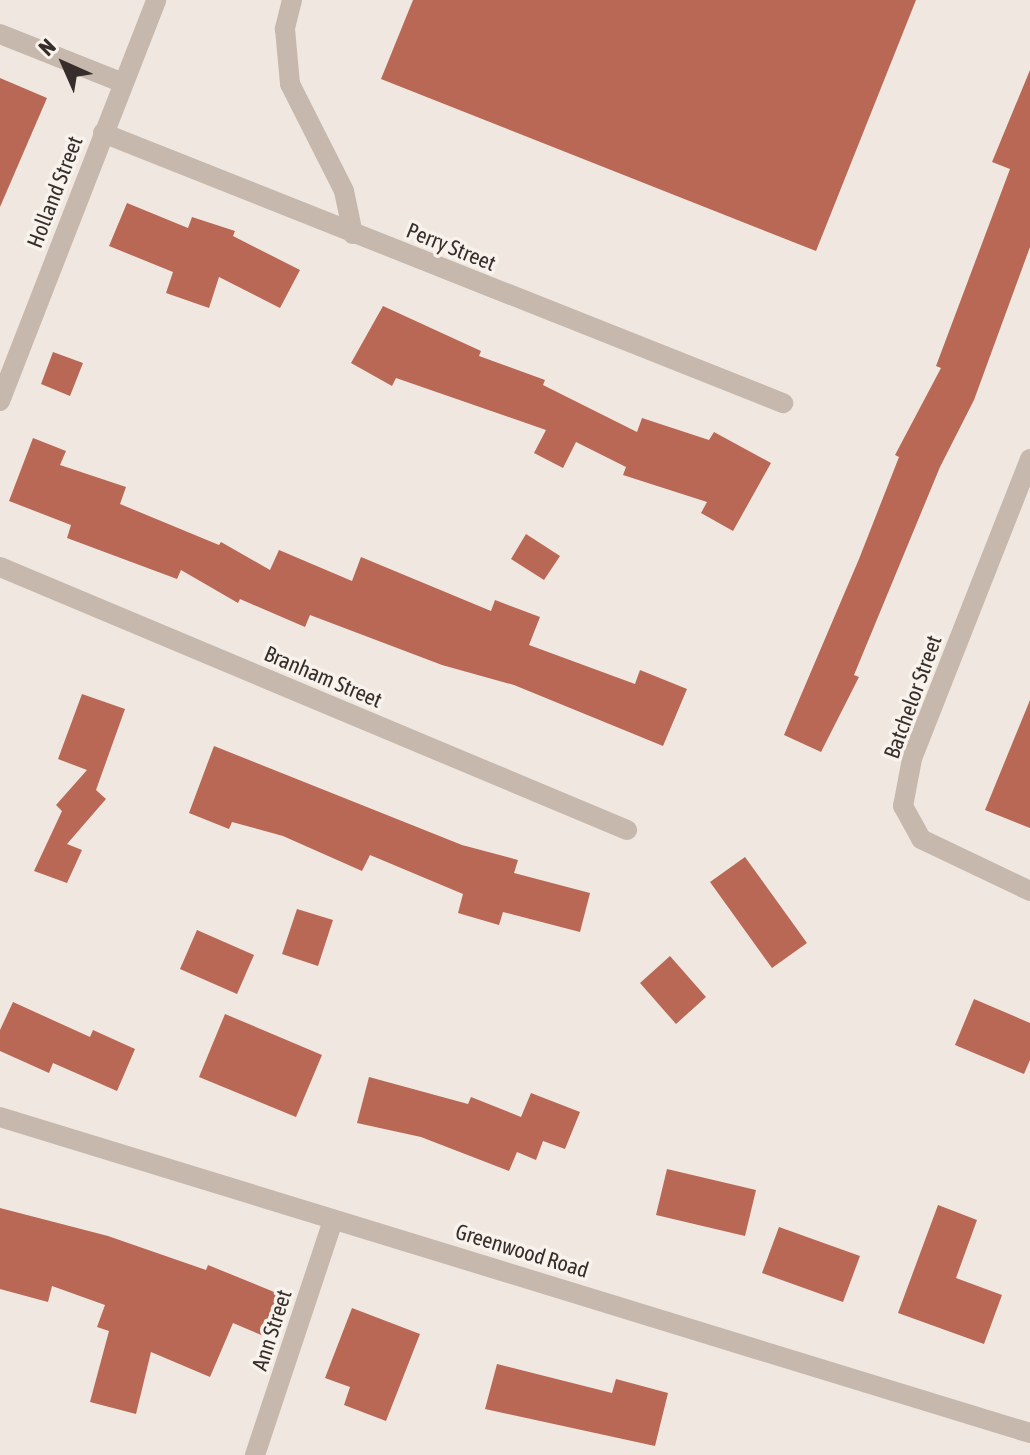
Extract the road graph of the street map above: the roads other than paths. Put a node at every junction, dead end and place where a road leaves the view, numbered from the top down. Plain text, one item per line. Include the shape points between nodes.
1 (156, 0) edge
2 (292, 0) edge
3 (0, 34) edge
4 (123, 83) junction
5 (103, 133) junction
6 (353, 234) junction
7 (0, 401) edge
8 (783, 403) dead end
9 (1030, 459) edge
10 (0, 567) edge
11 (627, 830) dead end
12 (1030, 891) edge
13 (0, 1117) edge
14 (333, 1220) junction
15 (1030, 1433) edge
16 (255, 1455) edge

1 - 4 street, Holland Street
2 - 6 street via 285,29 290,84 344,191
3 - 4 street
4 - 5 street, Holland Street
5 - 6 street, Perry Street
5 - 7 street, Holland Street
6 - 8 street, Perry Street
9 - 12 street, Batchelor Street via 912,759 903,806 921,839
10 - 11 street, Branham Street
13 - 14 street, Greenwood Road
14 - 15 street, Greenwood Road
14 - 16 street, Ann Street

